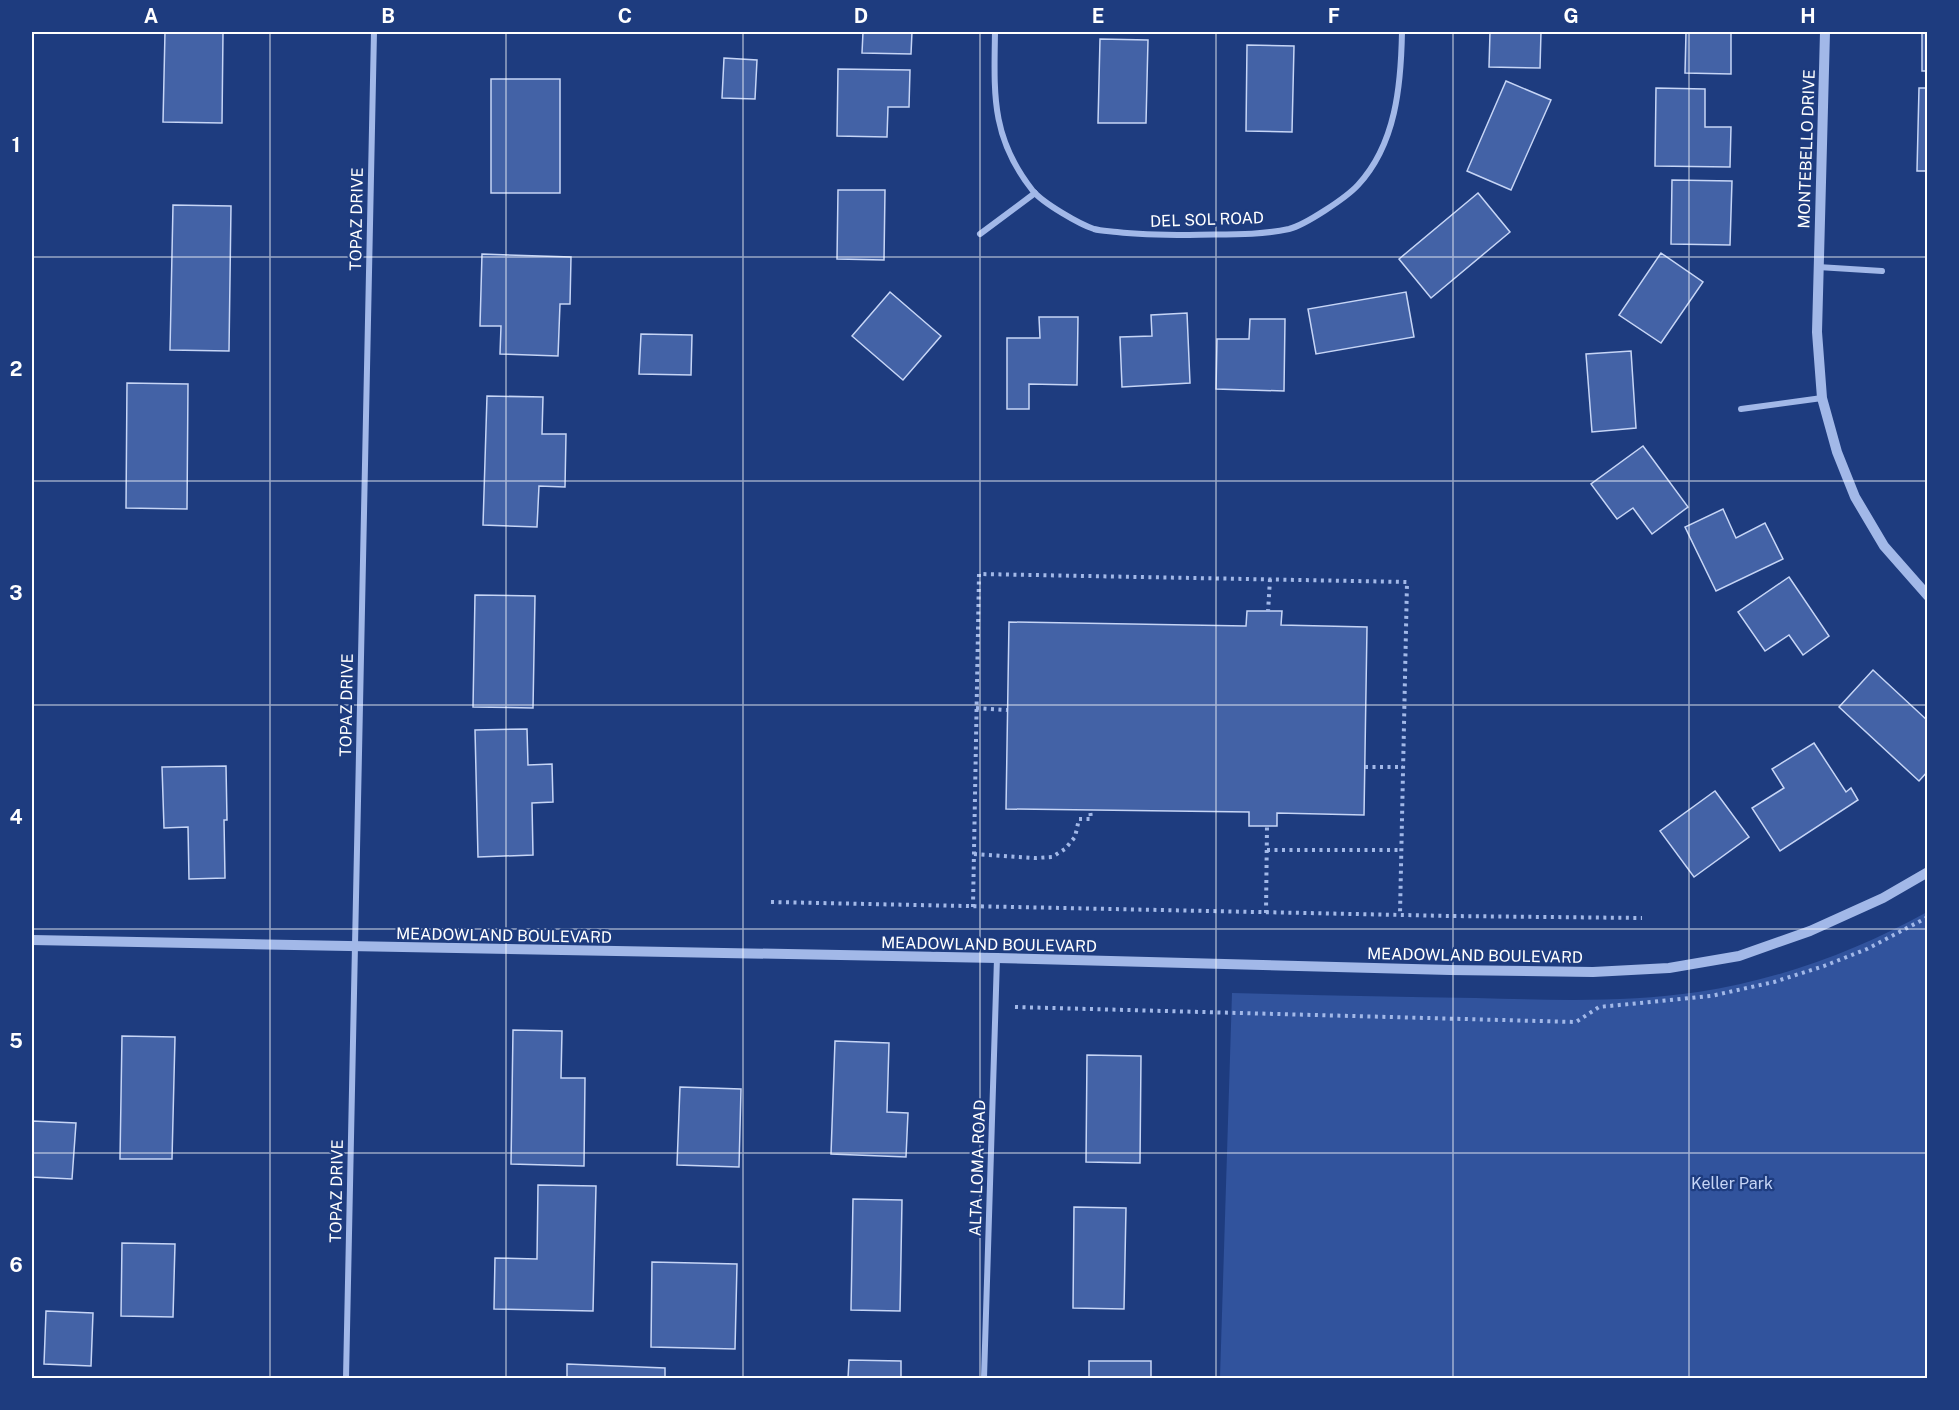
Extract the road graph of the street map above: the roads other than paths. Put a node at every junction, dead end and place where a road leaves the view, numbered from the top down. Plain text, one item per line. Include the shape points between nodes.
1 (374, 32) edge
2 (995, 32) edge
3 (1402, 32) edge
4 (1825, 32) edge
5 (1035, 193) junction
6 (980, 234) dead end
7 (1818, 267) junction
8 (1882, 271) dead end
9 (1822, 398) junction
10 (1741, 409) dead end
11 (1928, 596) edge
12 (1928, 872) edge
13 (32, 940) edge
14 (354, 947) junction
15 (997, 958) junction
16 (346, 1378) edge
17 (984, 1378) edge

1 - 14 street, TOPAZ DRIVE
2 - 5 street, DEL SOL ROAD via 994,94 999,127 1014,164
3 - 5 street, DEL SOL ROAD via 1401,73 1393,118 1380,154 1358,186 1327,209 1291,228 1251,234 1155,235 1094,229
4 - 7 street, MONTEBELLO DRIVE
5 - 6 street
7 - 8 street
7 - 9 street, MONTEBELLO DRIVE via 1817,333
9 - 10 street
9 - 11 street, MONTEBELLO DRIVE via 1855,497 1884,546
12 - 15 street, MEADOWLAND BOULEVARD via 1883,898 1810,931 1739,956 1669,968 1593,972 1450,970
13 - 14 street, MEADOWLAND BOULEVARD
14 - 15 street, MEADOWLAND BOULEVARD
14 - 16 street, TOPAZ DRIVE
15 - 17 street, ALTA LOMA ROAD

